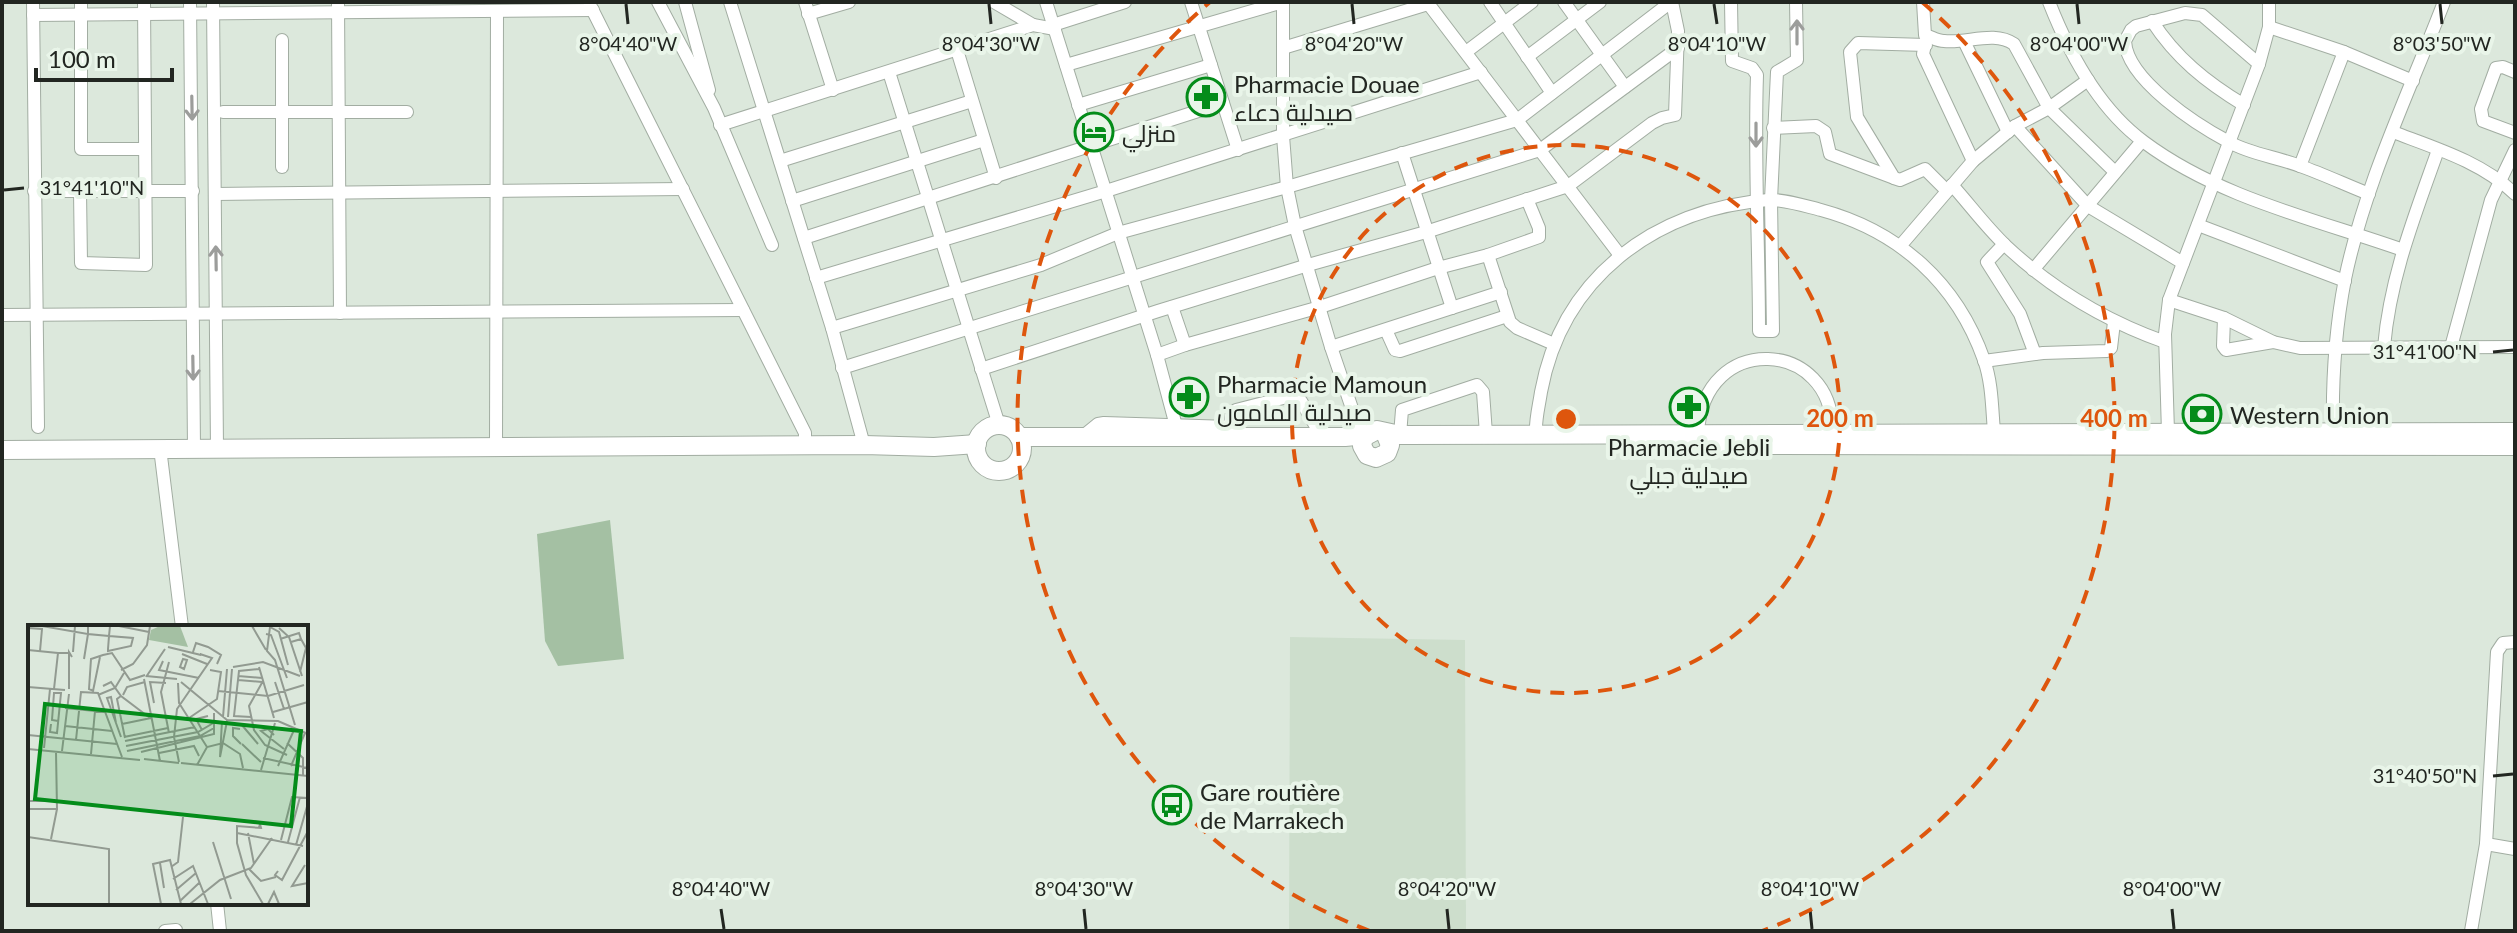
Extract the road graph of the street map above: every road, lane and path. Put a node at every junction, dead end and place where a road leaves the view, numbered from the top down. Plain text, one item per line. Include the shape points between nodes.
1 (658, 2) edge
2 (685, 2) edge
3 (730, 2) edge
4 (849, 2) edge
5 (994, 2) edge
6 (1046, 2) edge
7 (1125, 2) edge
8 (1191, 2) edge
9 (1283, 2) edge
10 (1490, 2) edge
11 (1532, 2) edge
12 (1564, 2) edge
13 (1600, 2) edge
14 (1671, 2) edge
15 (1731, 2) edge
16 (1796, 2) edge
17 (1923, 2) edge
18 (2269, 2) edge
19 (2444, 2) edge
20 (1428, 3) edge
21 (2052, 3) edge
22 (591, 6) edge
23 (338, 7) edge
24 (427, 7) edge
25 (33, 8) edge
26 (81, 8) edge
27 (144, 8) edge
28 (190, 8) edge
29 (213, 8) edge
30 (807, 8) edge
31 (497, 11) junction
32 (1577, 20) junction
33 (2152, 21) junction
34 (1503, 23) junction
35 (1033, 25) junction
36 (1199, 26) junction
37 (1054, 27) junction
38 (2269, 27) junction
39 (282, 40) dead end
40 (1926, 40) junction
41 (1964, 41) junction
42 (1283, 48) junction
43 (1678, 48) junction
44 (957, 50) junction
45 (1466, 52) junction
46 (2344, 52) junction
47 (1602, 55) junction
48 (1527, 57) junction
49 (2259, 64) junction
50 (1066, 65) junction
51 (1211, 65) junction
52 (889, 72) junction
53 (1481, 72) junction
54 (2515, 72) edge
55 (2088, 80) junction
56 (2413, 81) junction
57 (1625, 87) junction
58 (833, 90) junction
59 (1552, 93) junction
60 (972, 101) junction
61 (1223, 103) junction
62 (1078, 105) junction
63 (2244, 105) junction
64 (714, 108) junction
65 (2049, 108) junction
66 (223, 112) dead end
67 (282, 112) junction
68 (339, 112) junction
69 (407, 112) dead end
70 (764, 112) junction
71 (1517, 120) junction
72 (904, 122) junction
73 (720, 125) junction
74 (1773, 128) junction
75 (2012, 129) junction
76 (2393, 132) junction
77 (2515, 133) edge
78 (1283, 136) junction
79 (984, 140) junction
80 (2142, 141) junction
81 (2230, 143) junction
82 (1091, 145) junction
83 (145, 149) junction
84 (1238, 150) junction
85 (1540, 150) junction
86 (2438, 150) junction
87 (2515, 150) edge
88 (1402, 153) junction
89 (780, 161) junction
90 (1973, 161) junction
91 (917, 162) junction
92 (2300, 166) junction
93 (282, 167) dead end
94 (2115, 172) junction
95 (996, 178) junction
96 (1894, 178) junction
97 (2500, 180) junction
98 (2214, 185) junction
99 (1568, 186) junction
100 (1287, 187) junction
101 (1950, 188) junction
102 (683, 189) junction
103 (1413, 190) junction
104 (34, 191) junction
105 (80, 191) junction
106 (146, 191) junction
107 (193, 191) junction
108 (497, 191) junction
109 (1106, 191) junction
110 (215, 194) junction
111 (340, 194) junction
112 (2369, 194) junction
113 (2515, 194) edge
114 (1527, 199) junction
115 (929, 200) junction
116 (1771, 200) junction
117 (792, 201) junction
118 (1755, 203) junction
119 (2088, 206) junction
120 (2198, 225) junction
121 (1295, 226) junction
122 (1426, 232) junction
123 (1118, 233) junction
124 (2356, 234) junction
125 (804, 238) junction
126 (941, 241) junction
127 (2004, 244) junction
128 (772, 245) dead end
129 (1901, 245) junction
130 (2403, 250) junction
131 (1619, 254) junction
132 (1488, 255) junction
133 (2183, 263) junction
134 (1308, 265) junction
135 (1438, 268) junction
136 (2033, 270) junction
137 (1132, 276) junction
138 (816, 278) junction
139 (2345, 281) junction
140 (957, 290) junction
141 (1501, 292) junction
142 (2169, 300) junction
143 (1172, 307) junction
144 (1320, 307) junction
145 (1452, 308) junction
146 (743, 310) junction
147 (497, 312) junction
148 (340, 313) junction
149 (35, 314) junction
150 (216, 314) junction
151 (2, 315) edge
152 (193, 315) junction
153 (1145, 316) junction
154 (1507, 316) junction
155 (2224, 318) junction
156 (2114, 322) junction
157 (832, 328) junction
158 (968, 328) junction
159 (1386, 330) junction
160 (2165, 342) junction
161 (2273, 342) junction
162 (1554, 344) junction
163 (1185, 345) junction
164 (1331, 347) junction
165 (2384, 347) junction
166 (2451, 347) junction
167 (2515, 347) edge
168 (2335, 348) junction
169 (2035, 354) junction
170 (1157, 355) junction
171 (1984, 361) junction
172 (842, 368) junction
173 (981, 369) junction
174 (999, 425) junction
175 (38, 427) dead end
176 (1175, 431) junction
177 (1832, 432) junction
178 (1994, 432) junction
179 (2168, 432) junction
180 (2333, 432) junction
181 (2515, 432) edge
182 (1698, 433) junction
183 (1486, 434) junction
184 (1536, 434) junction
185 (1322, 437) junction
186 (1381, 437) junction
187 (1020, 443) junction
188 (805, 445) junction
189 (864, 445) junction
190 (2515, 446) edge
191 (496, 447) junction
192 (160, 448) junction
193 (194, 448) junction
194 (217, 448) junction
195 (2, 450) edge
196 (977, 450) junction
197 (182, 625) edge
198 (2515, 642) edge
199 (2486, 844) junction
200 (2515, 849) edge
201 (217, 905) edge
202 (220, 931) edge
203 (2471, 931) edge

1 - 64 street
2 - 64 street
3 - 70 street
4 - 30 street
5 - 35 street
6 - 37 street
7 - 37 street
8 - 36 street
9 - 36 street
9 - 42 street
10 - 34 street
11 - 34 street
12 - 32 street
13 - 32 street
14 - 43 street
14 - 47 street
15 -> 118 street via 1732,61 1756,72
74 -> 16 street via 1777,70 1797,58
17 - 40 street
18 - 38 street
19 - 56 street
20 - 42 street
20 - 45 street
21 - 55 street via 2064,39
22 - 31 street
22 - 102 street
23 - 24 street
23 - 29 street
23 - 68 street
24 - 31 street
25 - 26 street
25 - 104 street
26 - 27 street
26 - 83 street via 81,149
27 - 28 street
27 - 83 street
28 - 29 street
28 -> 107 street
29 - 110 street
30 - 58 street
31 - 108 street
32 - 47 street
32 - 48 street
33 - 49 street via 2198,14
33 - 63 street via 2192,70
33 - 81 street via 2128,34 2129,59 2169,102
34 - 45 street
34 - 48 street
35 - 37 street
35 - 44 street
36 - 50 street
36 - 51 street
37 - 50 street
38 - 46 street
38 - 49 street
39 - 67 street
40 - 41 street
40 - 90 street via 1923,54
40 - 96 street via 1858,43 1850,52 1857,117
41 - 65 street via 1997,38 2014,44
41 - 75 street
42 - 78 street
43 - 57 street
43 - 99 street via 1675,115 1652,123
44 - 52 street
44 - 60 street
45 - 53 street
46 - 56 street
46 - 92 street
47 - 57 street
47 - 59 street
48 - 59 street
49 - 63 street
50 - 62 street
51 - 61 street
51 - 62 street
52 - 58 street
52 - 72 street
53 - 71 street
53 - 78 street
54 - 77 street via 2496,68 2480,112 2483,121
55 - 65 street
55 - 80 street
56 - 76 street
57 - 85 street
58 - 70 street
59 - 71 street
60 - 72 street
60 - 79 street
61 - 82 street
61 - 84 street
62 - 82 street
63 - 81 street
64 - 73 street
65 - 75 street
65 - 94 street
66 - 67 street
67 - 68 street
67 - 93 street
68 - 69 street
68 - 111 street
70 - 73 street
70 - 89 street
71 - 85 street
71 - 88 street
72 - 89 street
72 - 91 street
73 - 128 street
74 - 96 street via 1816,126 1825,132 1830,154
74 - 116 street
75 - 90 street
75 - 119 street
76 - 86 street
76 - 112 street
78 - 84 street
78 - 100 street
79 - 91 street
79 - 95 street
80 - 94 street
80 - 98 street
81 - 92 street
81 - 98 street
82 - 95 street
82 - 109 street
83 - 106 street
84 - 109 street
85 - 99 street
85 - 103 street
86 - 97 street
86 - 130 street
87 - 97 street
88 - 100 street
88 - 103 street
89 - 117 street
90 - 101 street
91 - 115 street
91 - 117 street
92 - 112 street
94 - 119 street
95 - 115 street
96 - 101 street via 1925,169
97 - 113 street
97 - 166 street
98 - 120 street
98 - 124 street
99 - 114 street
99 - 131 street
100 - 121 street
100 - 123 street
101 - 127 street
101 - 129 street
102 - 108 street
102 - 146 street
103 - 121 street
103 - 122 street
104 - 105 street
104 - 149 street
105 - 106 street
105 - 106 street via 81,263 146,265
106 - 107 street
107 - 152 street
108 - 111 street
108 - 147 street
109 - 123 street
109 - 126 street
110 - 111 street
150 -> 110 street
111 - 148 street
112 - 124 street
114 - 122 street
114 - 132 street via 1539,237
115 - 125 street
115 - 126 street
116 - 118 street
116 - 118 street via 1773,331 1759,331
116 - 129 street via 1844,216
117 - 125 street
118 - 131 street via 1673,224
119 - 133 street
119 - 136 street
120 - 133 street
120 - 139 street
121 - 134 street
121 - 137 street
122 - 134 street
122 - 135 street
123 - 137 street
123 - 140 street via 1041,265
124 - 130 street
124 - 139 street
125 - 138 street
126 - 138 street
126 - 140 street
127 - 136 street
127 - 169 street via 1987,262 2020,314
129 - 171 street via 1950,296
130 - 165 street
131 - 162 street via 1586,289
132 - 135 street
132 - 141 street
133 - 142 street
134 - 143 street
134 - 144 street
135 - 144 street
135 - 145 street
136 - 156 street
137 - 153 street
137 - 158 street
138 - 157 street
139 - 168 street
140 - 157 street
140 - 158 street
141 - 145 street
141 - 154 street
142 - 155 street
142 - 160 street
143 - 153 street
143 - 163 street
144 - 163 street
144 - 164 street
145 - 159 street
146 - 147 street
146 - 188 street via 805,433
147 - 148 street
147 - 191 street
148 - 150 street
149 - 151 street
149 - 152 street
149 - 175 street
150 - 152 street
150 - 194 street
152 -> 193 street
153 - 170 street
153 - 173 street
154 - 159 street via 1400,351
154 - 162 street via 1517,328
155 - 161 street
155 - 161 street via 2226,350
156 - 160 street
156 - 169 street via 2107,351
157 - 172 street
158 - 172 street
158 - 173 street
159 - 164 street
160 - 179 street
161 - 168 street
162 - 184 street
163 - 170 street
164 - 186 street via 1358,426
165 - 166 street
165 - 168 street
166 - 167 street
168 - 180 street
169 - 171 street
170 - 176 street
171 - 178 street
172 - 189 street
173 - 174 street
174 - 187 highway via 1011,428
174 - 196 highway via 983,432
176 - 185 highway
176 - 185 street via 1230,427 1236,410 1295,396
176 - 187 highway
177 - 178 highway
177 - 182 highway
177 - 182 street via 1830,406 1814,379 1787,362 1765,359 1735,366 1718,378 1702,405
178 - 179 highway
179 - 180 highway
180 - 181 highway
182 - 184 highway
183 - 184 highway
183 - 186 highway
183 - 186 street via 1483,392 1477,385 1402,410
185 - 186 highway
186 - 187 highway via 1380,458 1335,448
186 - 190 highway via 1402,445
187 - 196 highway via 1018,460 1004,470 986,466
188 - 189 highway
188 - 191 highway
189 - 196 highway
191 - 194 highway
192 - 193 highway
192 - 195 highway
192 - 197 street
193 - 194 highway
198 - 199 street via 2503,643 2497,652
199 - 200 street
199 - 203 street
201 - 202 street

